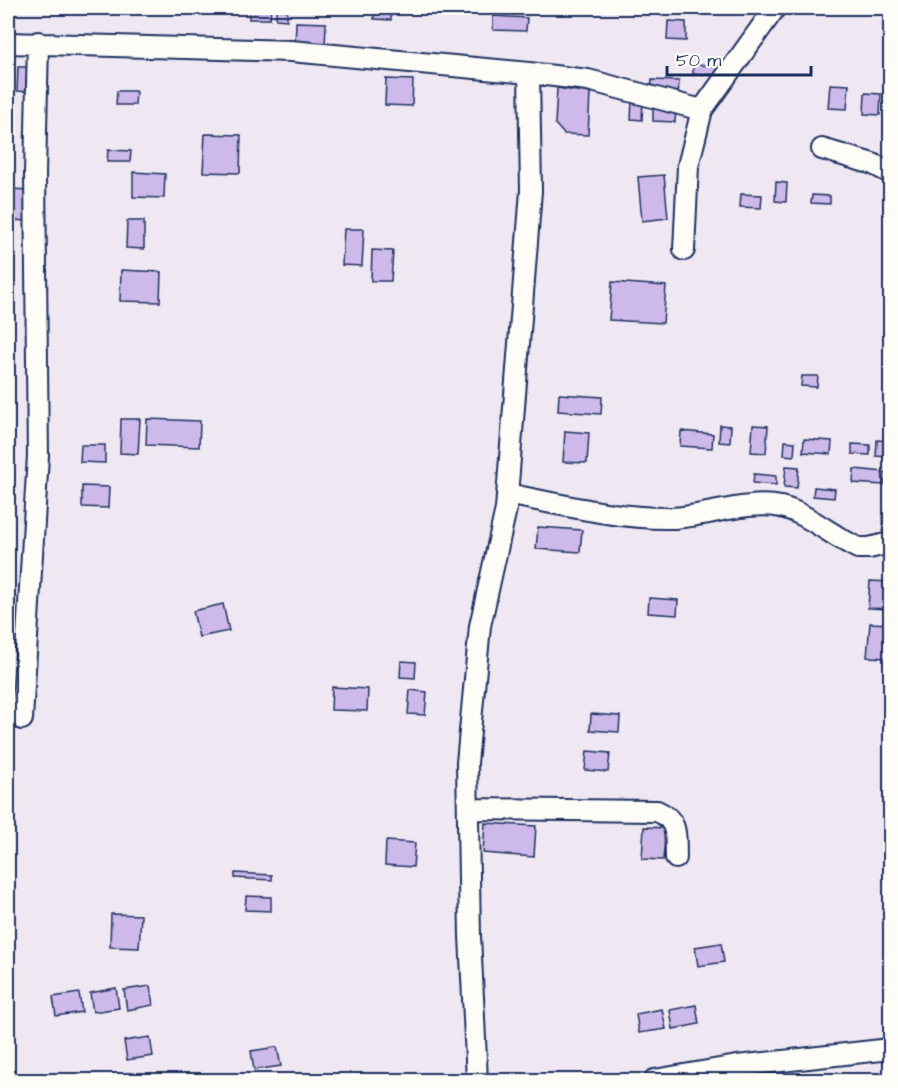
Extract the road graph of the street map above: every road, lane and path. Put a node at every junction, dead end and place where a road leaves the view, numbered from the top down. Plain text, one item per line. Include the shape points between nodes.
1 (775, 8) edge
2 (38, 42) junction
3 (8, 43) edge
4 (529, 73) junction
5 (702, 110) junction
6 (822, 148) dead end
7 (891, 173) edge
8 (684, 250) dead end
9 (507, 494) junction
10 (891, 543) edge
11 (22, 719) dead end
12 (468, 809) junction
13 (676, 858) dead end
14 (891, 1049) edge
15 (477, 1080) edge
16 (654, 1080) edge

1 - 5 street
2 - 3 street
2 - 4 street via 291,51
2 - 11 street via 34,174 38,456
4 - 5 street via 588,80
4 - 9 street via 531,191
5 - 8 street via 688,166
6 - 7 street
9 - 10 street via 652,518 782,507 858,548
9 - 12 street via 480,626 467,763
12 - 13 street via 657,811 674,824
12 - 15 street
14 - 16 street via 737,1066

